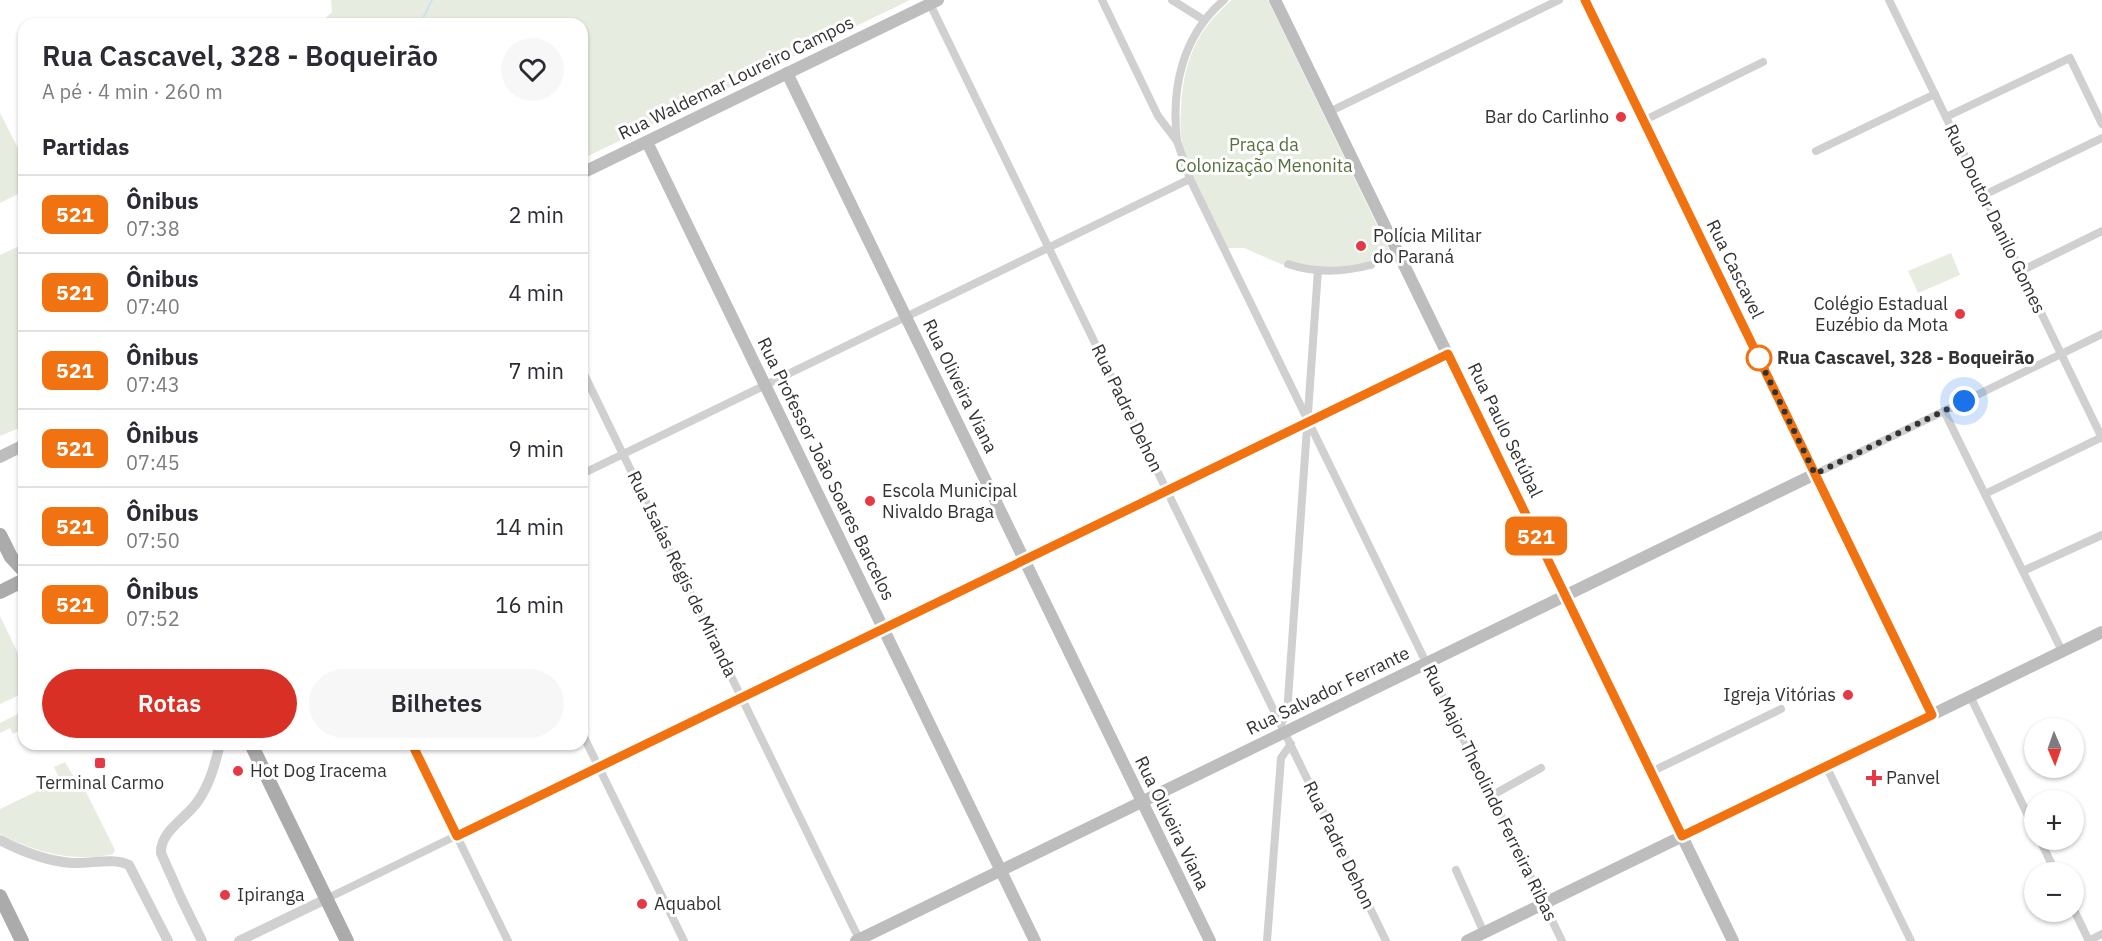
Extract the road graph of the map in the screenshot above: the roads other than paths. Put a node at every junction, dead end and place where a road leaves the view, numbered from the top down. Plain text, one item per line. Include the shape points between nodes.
1 (1102, 0) edge
2 (1172, 0) edge
3 (1224, 0) edge
4 (1275, 0) edge
5 (1559, 0) edge
6 (1585, 0) edge
7 (1889, 0) edge
8 (934, 2) edge
9 (1204, 20) junction
10 (1763, 62) dead end
11 (787, 74) junction
12 (1935, 94) junction
13 (1329, 112) junction
14 (1946, 117) junction
15 (1643, 121) junction
16 (2102, 124) edge
17 (2102, 138) edge
18 (1177, 141) junction
19 (647, 142) junction
20 (1816, 151) dead end
21 (588, 170) edge
22 (1190, 179) junction
23 (1984, 195) junction
24 (2102, 231) edge
25 (1049, 248) junction
26 (1288, 264) dead end
27 (1371, 265) dead end
28 (1318, 270) junction
29 (2021, 271) junction
30 (906, 317) junction
31 (2102, 334) edge
32 (1448, 354) junction
33 (2061, 354) junction
34 (588, 382) edge
35 (765, 386) junction
36 (1944, 411) junction
37 (1308, 422) junction
38 (2102, 437) edge
39 (18, 448) edge
40 (623, 454) junction
41 (0, 457) edge
42 (588, 471) edge
43 (1815, 474) junction
44 (1167, 491) junction
45 (1985, 494) junction
46 (0, 535) edge
47 (2102, 535) edge
48 (1024, 560) junction
49 (18, 565) edge
50 (2023, 571) junction
51 (18, 583) edge
52 (0, 592) edge
53 (1565, 596) junction
54 (883, 628) junction
55 (2102, 632) edge
56 (2062, 651) junction
57 (1426, 663) junction
58 (1970, 696) junction
59 (741, 697) junction
60 (1781, 709) dead end
61 (1932, 715) junction
62 (1283, 728) junction
63 (1291, 744) junction
64 (588, 746) edge
65 (218, 750) edge
66 (254, 750) edge
67 (415, 750) edge
68 (1826, 766) junction
69 (598, 767) junction
70 (1541, 768) dead end
71 (1651, 771) junction
72 (1491, 796) junction
73 (1142, 802) junction
74 (2024, 807) edge
75 (457, 836) junction
76 (1682, 836) junction
77 (0, 840) edge
78 (1456, 870) dead end
79 (1001, 871) junction
80 (0, 896) edge
81 (326, 899) junction
82 (1544, 904) junction
83 (2079, 922) edge
84 (1484, 933) junction
85 (2102, 934) edge
86 (858, 940) edge
87 (22, 941) edge
88 (168, 941) edge
89 (202, 941) edge
90 (239, 941) edge
91 (347, 941) edge
92 (508, 941) edge
93 (684, 941) edge
94 (1035, 941) edge
95 (1210, 941) edge
96 (1267, 941) edge
97 (1386, 941) edge
98 (1467, 941) edge
99 (1562, 941) edge
100 (1733, 941) edge
101 (1911, 941) edge
102 (2088, 941) edge

1 - 18 street, Rua Major Theolindo Ferreira Ribas via 1158,116
2 - 9 street
3 - 9 street
4 - 13 main road, Rua Paulo Setúbal
5 - 13 street
6 - 15 main road, Rua Cascavel
7 - 12 street, Rua Doutor Danilo Gomes
8 - 11 main road, Rua Waldemar Loureiro Campos
8 - 25 street, Rua Padre Dehon
9 - 18 street via 1187,49 1178,78
10 - 15 street
11 - 19 main road, Rua Waldemar Loureiro Campos
11 - 30 main road, Rua Oliveira Viana
12 - 14 street, Rua Doutor Danilo Gomes
12 - 20 street
13 - 32 main road, Rua Paulo Setúbal
14 - 16 street via 2070,58
14 - 23 street, Rua Doutor Danilo Gomes
15 - 43 main road, Rua Cascavel
17 - 23 street
18 - 22 street, Rua Major Theolindo Ferreira Ribas
19 - 21 main road, Rua Waldemar Loureiro Campos
19 - 35 main road, Rua Professor João Soares Barcelos
22 - 25 street
22 - 37 street, Rua Major Theolindo Ferreira Ribas
23 - 29 street, Rua Doutor Danilo Gomes
24 - 29 street
25 - 30 street
25 - 44 street, Rua Padre Dehon
26 - 28 street
27 - 28 street
28 - 37 street
29 - 33 street, Rua Doutor Danilo Gomes
30 - 35 street
30 - 48 main road, Rua Oliveira Viana
31 - 33 street
32 - 37 street
32 - 53 main road, Rua Paulo Setúbal
33 - 36 street
33 - 38 street, Rua Doutor Danilo Gomes
34 - 40 street, Rua Isaías Régis de Miranda
35 - 40 street
35 - 54 main road, Rua Professor João Soares Barcelos
36 - 43 street
36 - 45 street
37 - 44 street
37 - 57 street, Rua Major Theolindo Ferreira Ribas
37 - 62 street
38 - 45 street
39 - 41 main road
40 - 42 street
40 - 59 street, Rua Isaías Régis de Miranda
43 - 53 main road, Rua Salvador Ferrante
43 - 61 main road, Rua Cascavel
44 - 48 street
44 - 62 street, Rua Padre Dehon
45 - 50 street
46 - 49 main road
47 - 50 street
48 - 54 street
48 - 73 main road, Rua Oliveira Viana
50 - 56 street
51 - 52 main road
53 - 57 main road, Rua Salvador Ferrante
53 - 71 main road, Rua Paulo Setúbal
54 - 59 street
54 - 79 main road, Rua Professor João Soares Barcelos
55 - 56 main road
56 - 58 main road
57 - 62 main road, Rua Salvador Ferrante
57 - 72 street, Rua Major Theolindo Ferreira Ribas
58 - 61 main road
58 - 74 street
59 - 69 street
59 - 86 street, Rua Isaías Régis de Miranda
60 - 71 street
61 - 68 main road
62 - 63 street, Rua Padre Dehon
62 - 73 main road, Rua Salvador Ferrante
63 - 96 street via 1281,758
63 - 97 street, Rua Padre Dehon
64 - 69 street
65 - 89 street via 204,792 163,840 161,853
66 - 81 main road
67 - 75 street
68 - 76 main road
68 - 101 street
69 - 75 street
69 - 93 street
70 - 72 street
71 - 76 main road, Rua Paulo Setúbal
72 - 82 street, Rua Major Theolindo Ferreira Ribas
73 - 79 main road, Rua Salvador Ferrante
73 - 95 main road, Rua Oliveira Viana
75 - 81 street
75 - 92 street
76 - 82 main road
76 - 100 main road, Rua Paulo Setúbal
77 - 88 street via 57,861 120,861 132,867
78 - 84 street
79 - 86 main road, Rua Salvador Ferrante
79 - 94 main road, Rua Professor João Soares Barcelos
80 - 87 main road
81 - 90 street
81 - 91 main road
82 - 84 main road
82 - 99 street, Rua Major Theolindo Ferreira Ribas
83 - 102 street
84 - 98 main road
85 - 102 street

